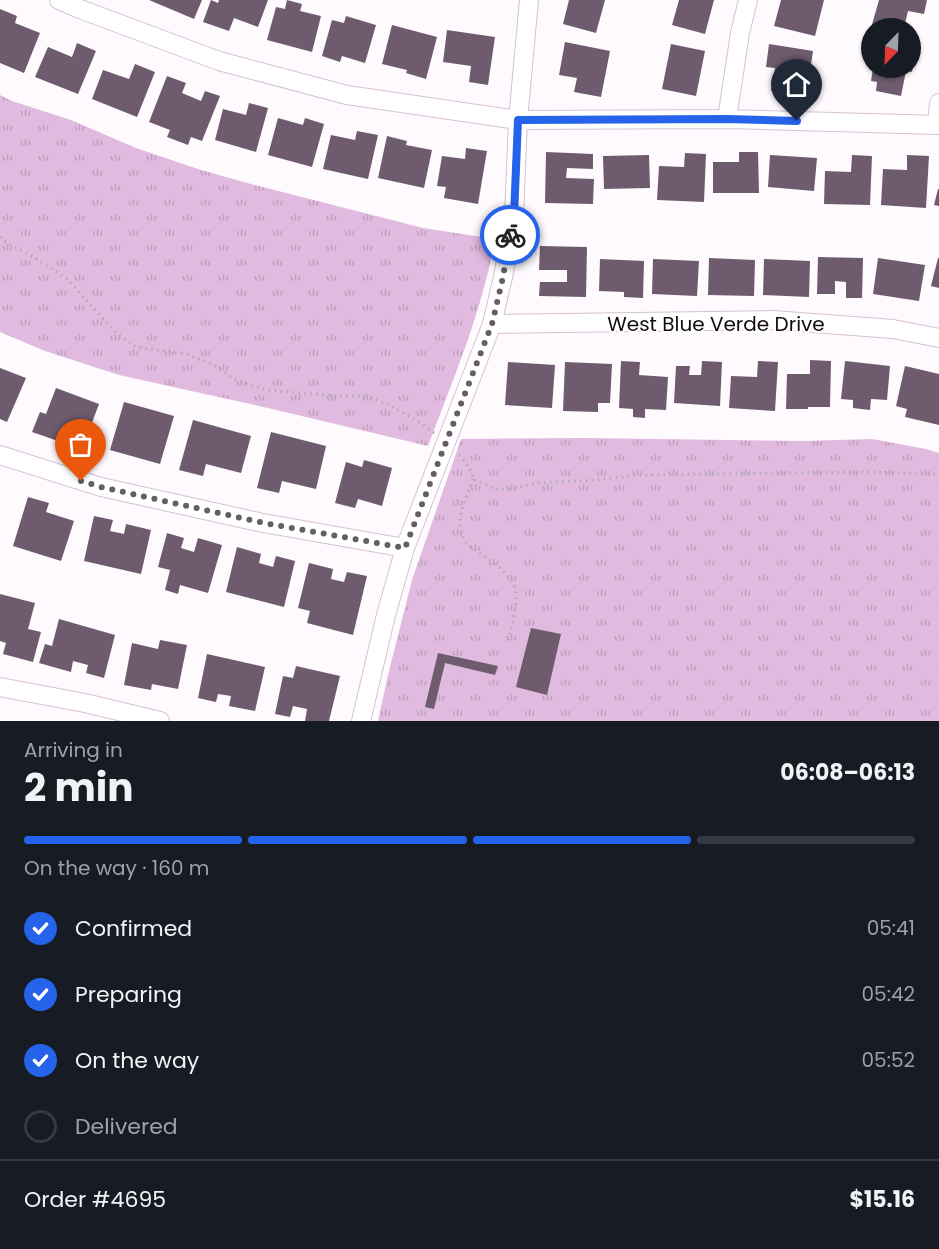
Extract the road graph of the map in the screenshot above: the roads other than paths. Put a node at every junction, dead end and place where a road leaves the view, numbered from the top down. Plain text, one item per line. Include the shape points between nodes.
1 (59, 0) edge
2 (530, 0) edge
3 (748, 0) edge
4 (939, 103) edge
5 (727, 119) junction
6 (518, 120) junction
7 (938, 124) edge
8 (492, 324) junction
9 (939, 338) edge
10 (0, 455) edge
11 (405, 548) junction
12 (0, 687) edge
13 (160, 721) edge
14 (361, 721) edge

1 - 6 street via 219,62 326,90
2 - 6 street
3 - 5 street
4 - 7 street
5 - 6 street
5 - 7 street
6 - 8 street via 514,216
8 - 9 street, West Blue Verde Drive via 773,320 893,328
8 - 11 street
10 - 11 street via 101,487 264,523
11 - 14 street
12 - 13 street

